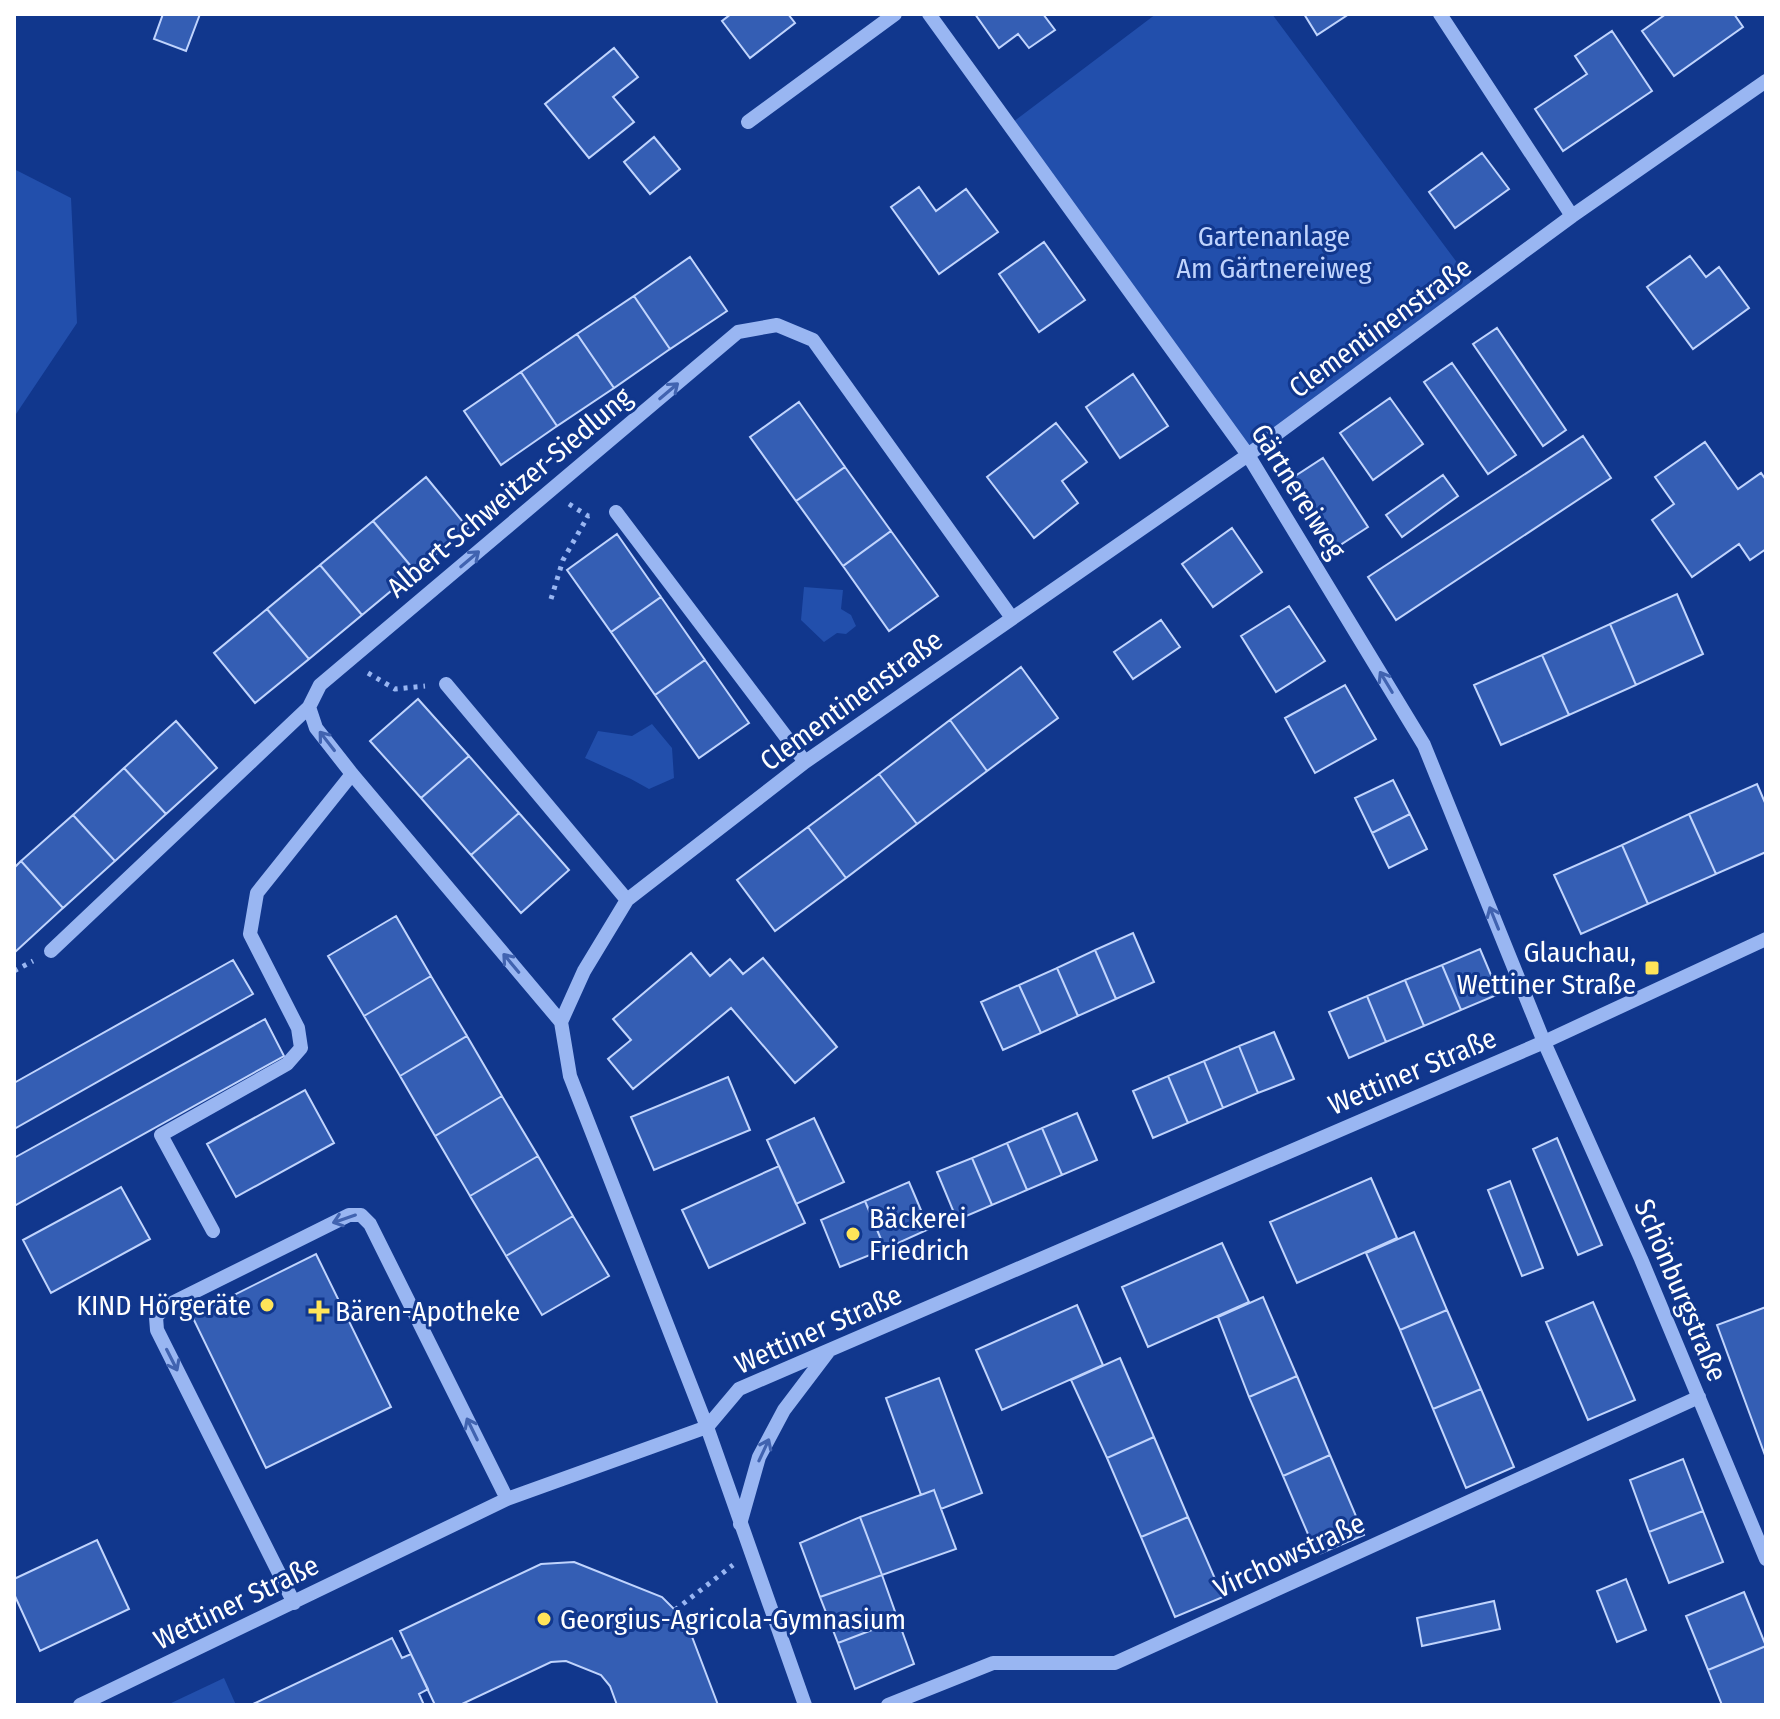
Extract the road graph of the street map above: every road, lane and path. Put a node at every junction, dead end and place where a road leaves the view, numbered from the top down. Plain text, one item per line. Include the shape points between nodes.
1 (895, 14) edge
2 (929, 14) edge
3 (1440, 14) edge
4 (1766, 81) edge
5 (748, 122) dead end
6 (1572, 216) junction
7 (1248, 455) junction
8 (550, 491) junction
9 (616, 512) joint
10 (588, 516) junction
11 (551, 599) dead end
12 (1012, 618) junction
13 (348, 661) junction
14 (446, 684) joint
15 (309, 707) junction
16 (805, 762) junction
17 (352, 774) junction
18 (627, 900) junction
19 (1766, 939) edge
20 (51, 951) dead end
21 (561, 1022) junction
22 (1544, 1042) junction
23 (213, 1231) dead end
24 (828, 1351) junction
25 (1699, 1397) junction
26 (707, 1427) junction
27 (507, 1499) junction
28 (740, 1524) junction
29 (750, 1552) junction
30 (1766, 1559) edge
31 (294, 1603) junction
32 (675, 1610) dead end
33 (80, 1705) edge
34 (805, 1705) edge
35 (888, 1705) edge

1 - 5 street
2 - 7 street, Gärtnereiweg
3 - 6 street
4 - 6 street, Clementinenstraße
6 - 7 street, Clementinenstraße
7 - 12 street, Clementinenstraße
22 -> 7 street, Gärtnereiweg via 1424,745
8 - 10 path
8 -> 12 street, Albert-Schweitzer-Siedlung via 738,332 777,325 813,340
13 -> 8 street, Albert-Schweitzer-Siedlung
9 - 10 path
9 - 16 street
10 - 11 path via 563,560
12 - 16 street, Clementinenstraße
13 - 14 path via 395,689
13 - 15 street, Albert-Schweitzer-Siedlung via 320,685
14 - 18 street
17 -> 15 street via 316,728
15 - 20 street, Albert-Schweitzer-Siedlung
16 - 18 street, Clementinenstraße
21 -> 17 street
17 - 23 street via 257,893 250,934 298,1028 301,1048 287,1064 161,1135
18 - 21 street, Clementinenstraße via 584,971
19 - 22 street, Wettiner Straße
21 - 26 street via 570,1076
22 - 24 street, Wettiner Straße
22 - 25 street, Schönburgstraße
24 - 26 street, Wettiner Straße via 739,1389
28 -> 24 street via 759,1457 784,1410
25 - 30 street, Schönburgstraße
25 - 35 street, Virchowstraße via 1115,1663 993,1663
26 - 27 street, Wettiner Straße
26 - 28 street
27 - 31 street, Wettiner Straße
27 -> 31 street via 370,1224 361,1215 349,1215 166,1306 156,1317 157,1330
28 - 29 street
29 - 32 path
29 - 34 street
31 - 33 street, Wettiner Straße

